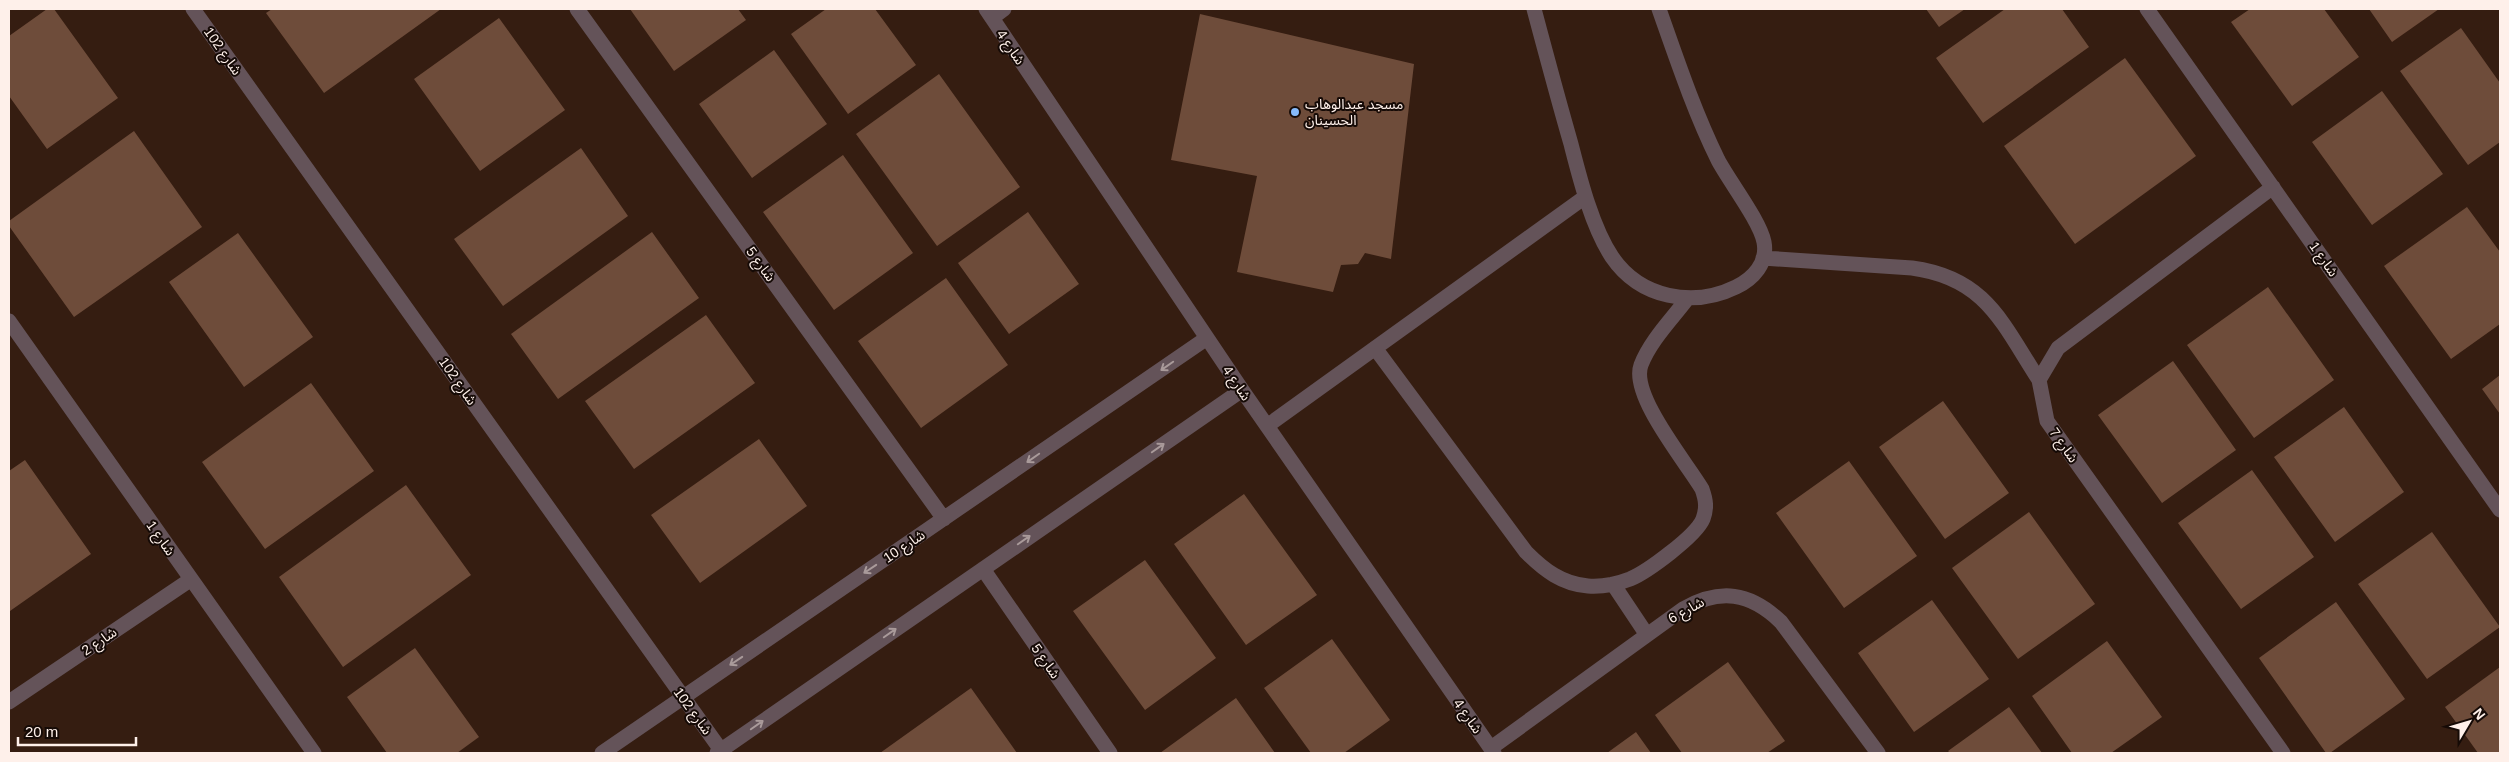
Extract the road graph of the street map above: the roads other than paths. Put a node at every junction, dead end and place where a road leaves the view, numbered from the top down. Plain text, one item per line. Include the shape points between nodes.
1 (193, 9) edge
2 (577, 9) edge
3 (1534, 9) edge
4 (1659, 9) edge
5 (2147, 9) edge
6 (994, 12) edge
7 (2273, 187) junction
8 (1585, 197) junction
9 (1763, 258) junction
10 (1687, 299) junction
11 (9, 321) edge
12 (1207, 338) junction
13 (1375, 348) junction
14 (2039, 380) junction
15 (1242, 390) junction
16 (1267, 426) junction
17 (2500, 510) edge
18 (944, 519) junction
19 (983, 569) junction
20 (190, 580) junction
21 (1613, 584) junction
22 (1647, 635) junction
23 (683, 697) junction
24 (9, 702) edge
25 (1493, 751) edge
26 (720, 752) edge
27 (314, 753) edge
28 (602, 753) edge
29 (1110, 753) edge
30 (1878, 753) edge
31 (2283, 753) edge

1 - 23 street, شارع 102
2 - 18 street, شارع 5
3 - 8 street
4 - 9 street via 1700,122 1764,242
5 - 7 street, شارع 1
6 - 12 street, شارع 4
7 - 14 street via 2058,348
7 - 17 street, شارع 1
8 - 10 street via 1612,257 1632,278 1658,293
8 - 13 street
9 - 10 street via 1759,268 1742,284 1706,298
9 - 14 street via 1912,268 1935,271 1957,279 1992,309
10 - 21 street via 1646,356 1640,367 1639,380 1648,405 1702,489 1706,510 1700,525 1689,536 1631,579
11 - 20 street, شارع 1
12 - 15 street, شارع 4
12 -> 18 street, شارع 10
13 - 16 street
13 - 21 street via 1526,552 1544,569 1565,581 1589,586
14 - 31 street, شارع 7 via 2047,421
15 - 16 street, شارع 4
19 -> 15 street
16 - 25 street, شارع 4
18 -> 23 street, شارع 10
26 -> 19 street
19 - 29 street, شارع 5
20 - 24 street, شارع 2
20 - 27 street, شارع 1
21 - 22 street
22 - 25 street, شارع 6
22 - 30 street, شارع 6 via 1699,600 1734,596 1752,600 1781,622
23 - 26 street, شارع 102
23 - 28 street, شارع 10

